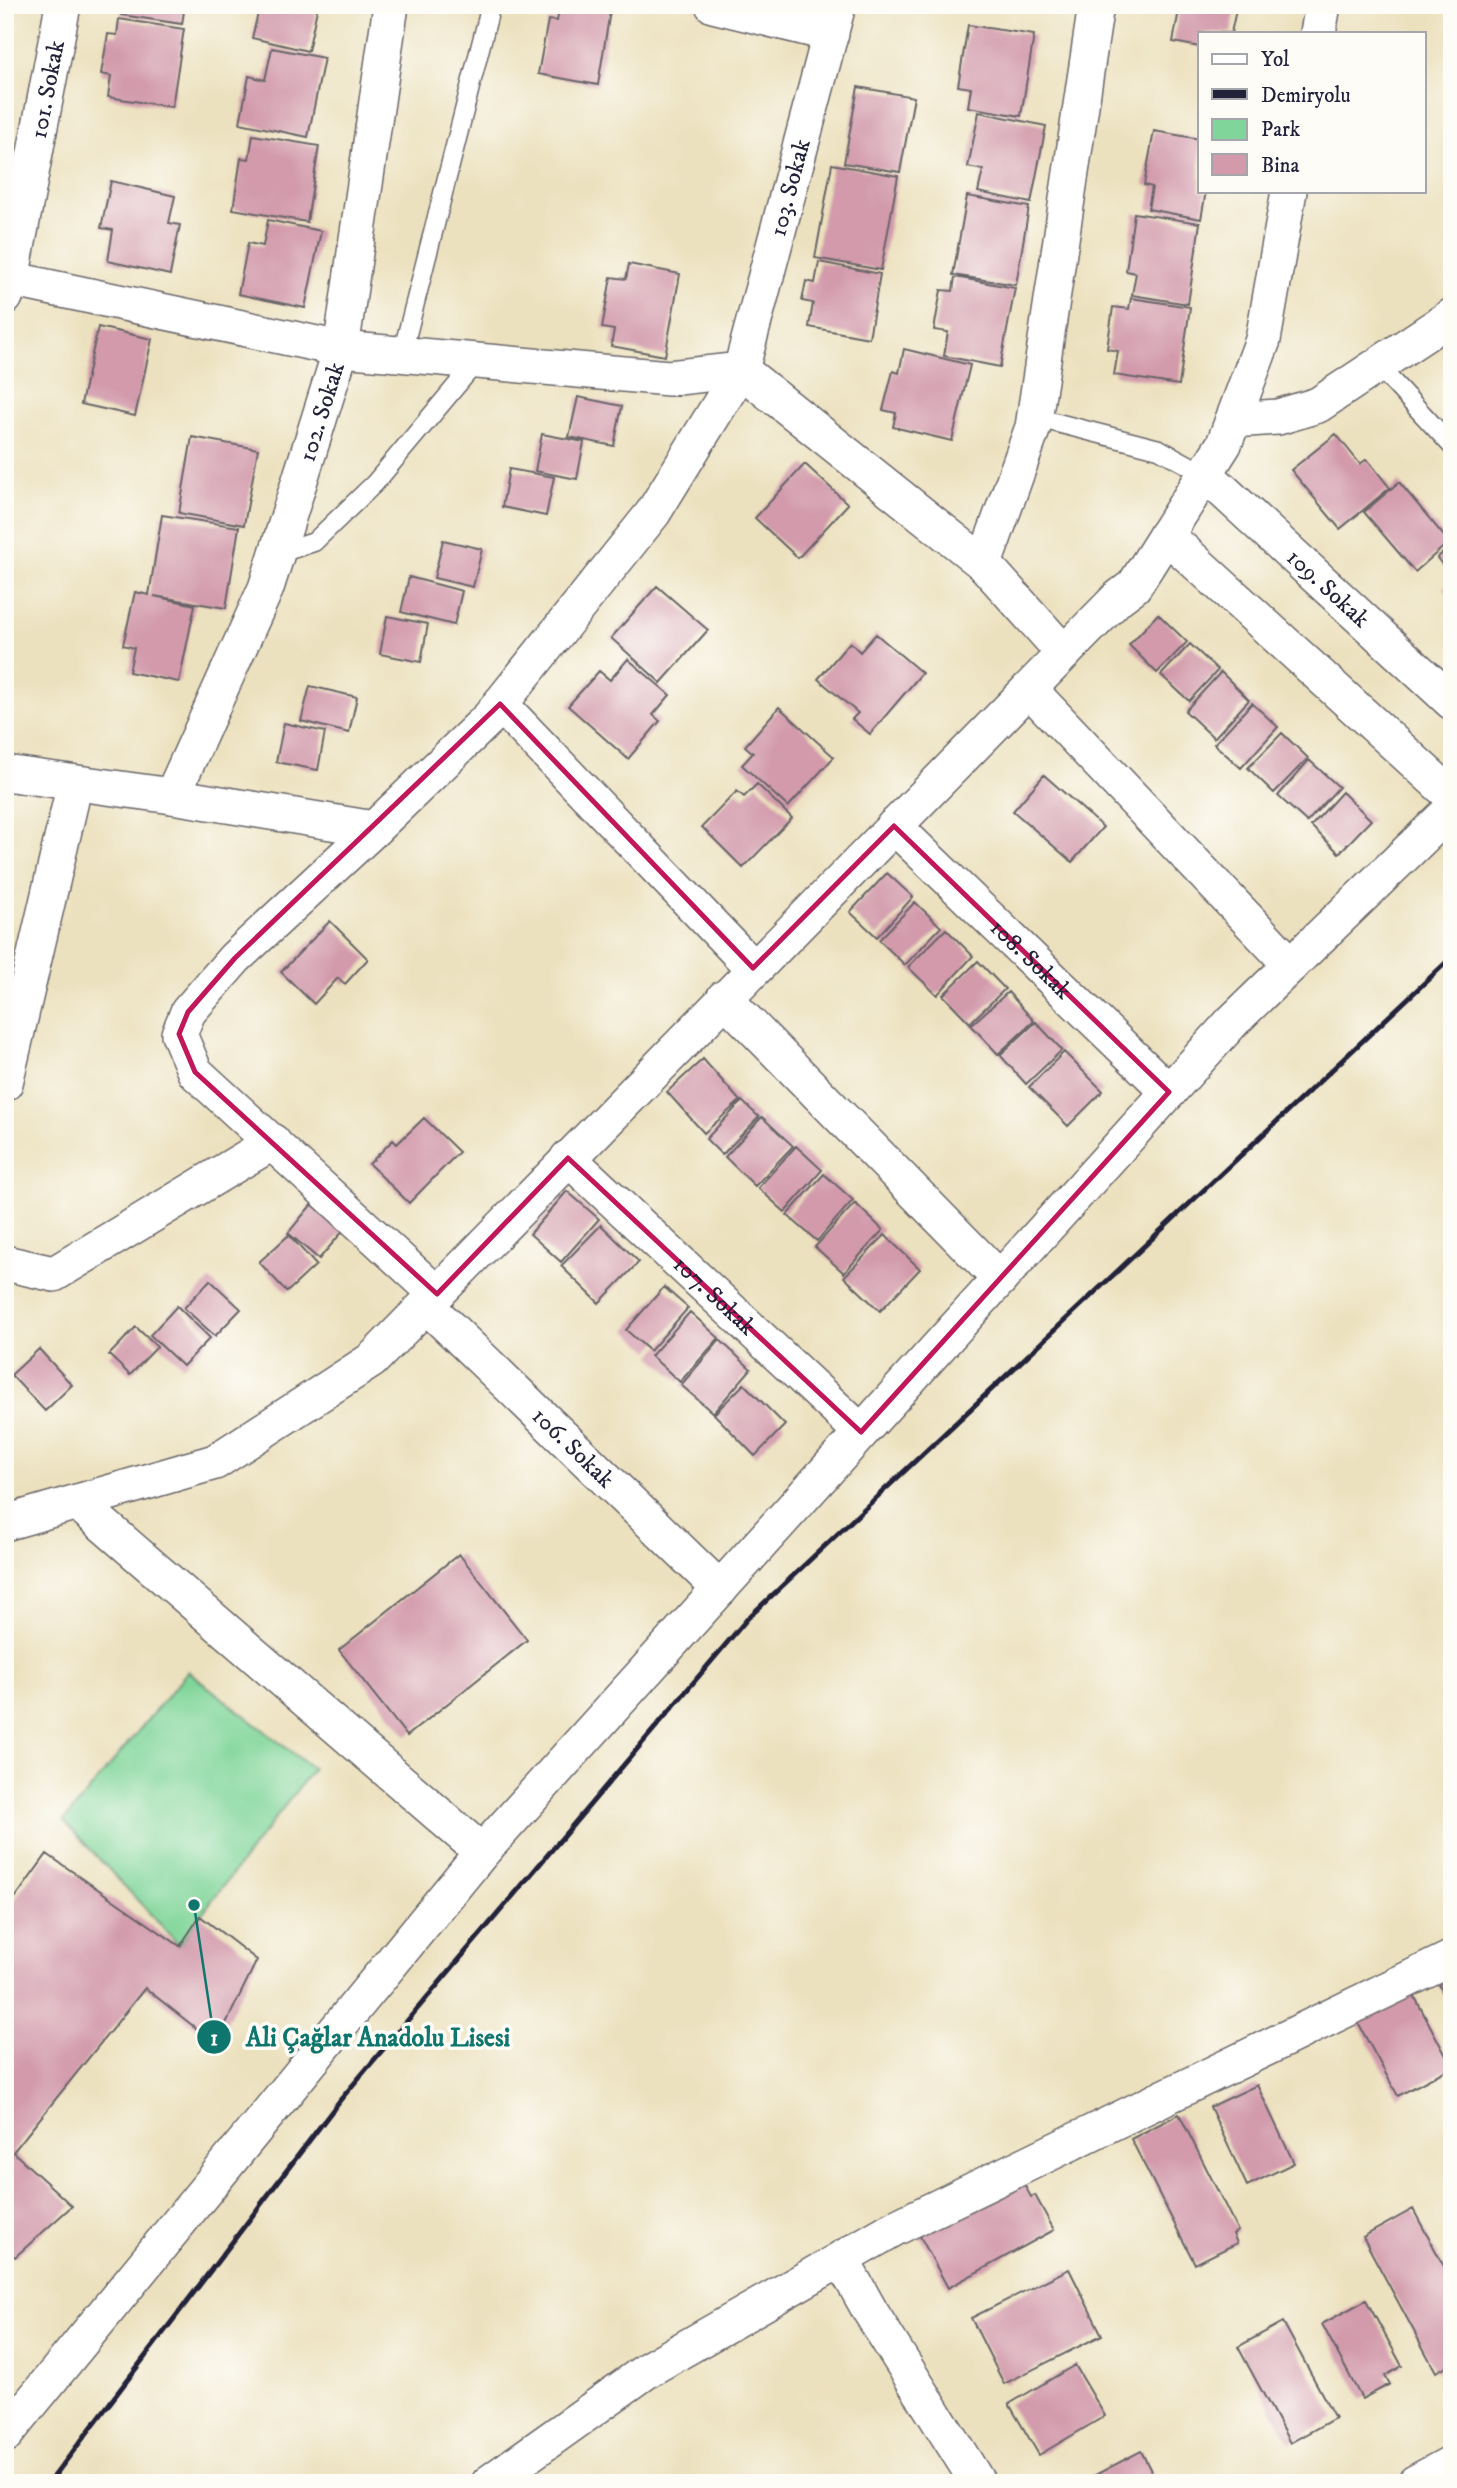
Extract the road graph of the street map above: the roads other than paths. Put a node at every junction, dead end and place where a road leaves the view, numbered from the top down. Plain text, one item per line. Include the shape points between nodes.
1 (63, 5) edge
2 (391, 5) edge
3 (491, 5) edge
4 (713, 5) edge
5 (1096, 5) edge
6 (1323, 5) edge
7 (834, 20) edge
8 (1318, 32) edge
9 (1289, 192) edge
10 (7, 285) edge
11 (1452, 316) edge
12 (341, 349) junction
13 (402, 354) junction
14 (477, 361) junction
15 (1378, 366) junction
16 (741, 370) junction
17 (1034, 417) junction
18 (1233, 420) junction
19 (1452, 446) edge
20 (1205, 474) junction
21 (1167, 536) junction
22 (277, 554) junction
23 (985, 564) junction
24 (1065, 653) junction
25 (1029, 689) junction
26 (1452, 702) edge
27 (500, 704) junction
28 (5, 773) edge
29 (75, 783) junction
30 (172, 796) junction
31 (1452, 796) edge
32 (1452, 809) edge
33 (894, 826) junction
34 (374, 830) junction
35 (1291, 965) junction
36 (753, 968) junction
37 (724, 998) junction
38 (5, 1083) edge
39 (1169, 1092) junction
40 (273, 1142) junction
41 (568, 1158) junction
42 (5, 1264) edge
43 (1000, 1279) junction
44 (431, 1299) junction
45 (862, 1432) junction
46 (77, 1502) junction
47 (5, 1523) edge
48 (720, 1588) junction
49 (482, 1852) junction
50 (1452, 1958) edge
51 (841, 2259) junction
52 (5, 2435) edge
53 (1452, 2463) edge
54 (489, 2483) edge
55 (978, 2483) edge
56 (1415, 2483) edge

1 - 10 street, 101. Sokak
2 - 12 street, 102. Sokak
3 - 13 lane
4 - 7 street
5 - 17 street
6 - 8 street
7 - 16 street, 103. Sokak
9 - 18 street via 1263,340
10 - 12 street
11 - 15 street
12 - 13 street
12 - 22 street, 102. Sokak
13 - 14 street
14 - 16 street via 669,379
14 - 22 lane via 375,483 314,542
15 - 18 street via 1318,405 1278,417
15 - 19 lane
16 - 23 street
16 - 27 street, 103. Sokak via 653,513
17 - 20 lane via 1159,449
17 - 23 street
18 - 20 street
20 - 21 street
20 - 26 street, 109. Sokak
21 - 24 street via 1135,586
21 - 31 street
22 - 30 street, 102. Sokak
23 - 24 street
24 - 25 street
25 - 33 street
25 - 35 street
27 - 34 street, 103. Sokak
27 - 36 street
28 - 29 street
29 - 30 street
29 - 38 street
30 - 34 street
32 - 35 street
33 - 36 street
33 - 39 street, 108. Sokak
34 - 40 street, 106. Sokak via 235,958 188,1012 179,1034 195,1072
35 - 39 street
36 - 37 street
37 - 41 street
37 - 43 street
39 - 43 street
40 - 42 street via 54,1274
40 - 44 street, 106. Sokak
41 - 44 street
41 - 45 street, 107. Sokak
43 - 45 street
44 - 46 street via 372,1360 215,1462
44 - 48 street, 106. Sokak
45 - 48 street
46 - 47 street
46 - 49 street
48 - 49 street
49 - 52 street
50 - 51 street via 893,2229
51 - 54 street via 649,2368
51 - 55 street
53 - 56 street

